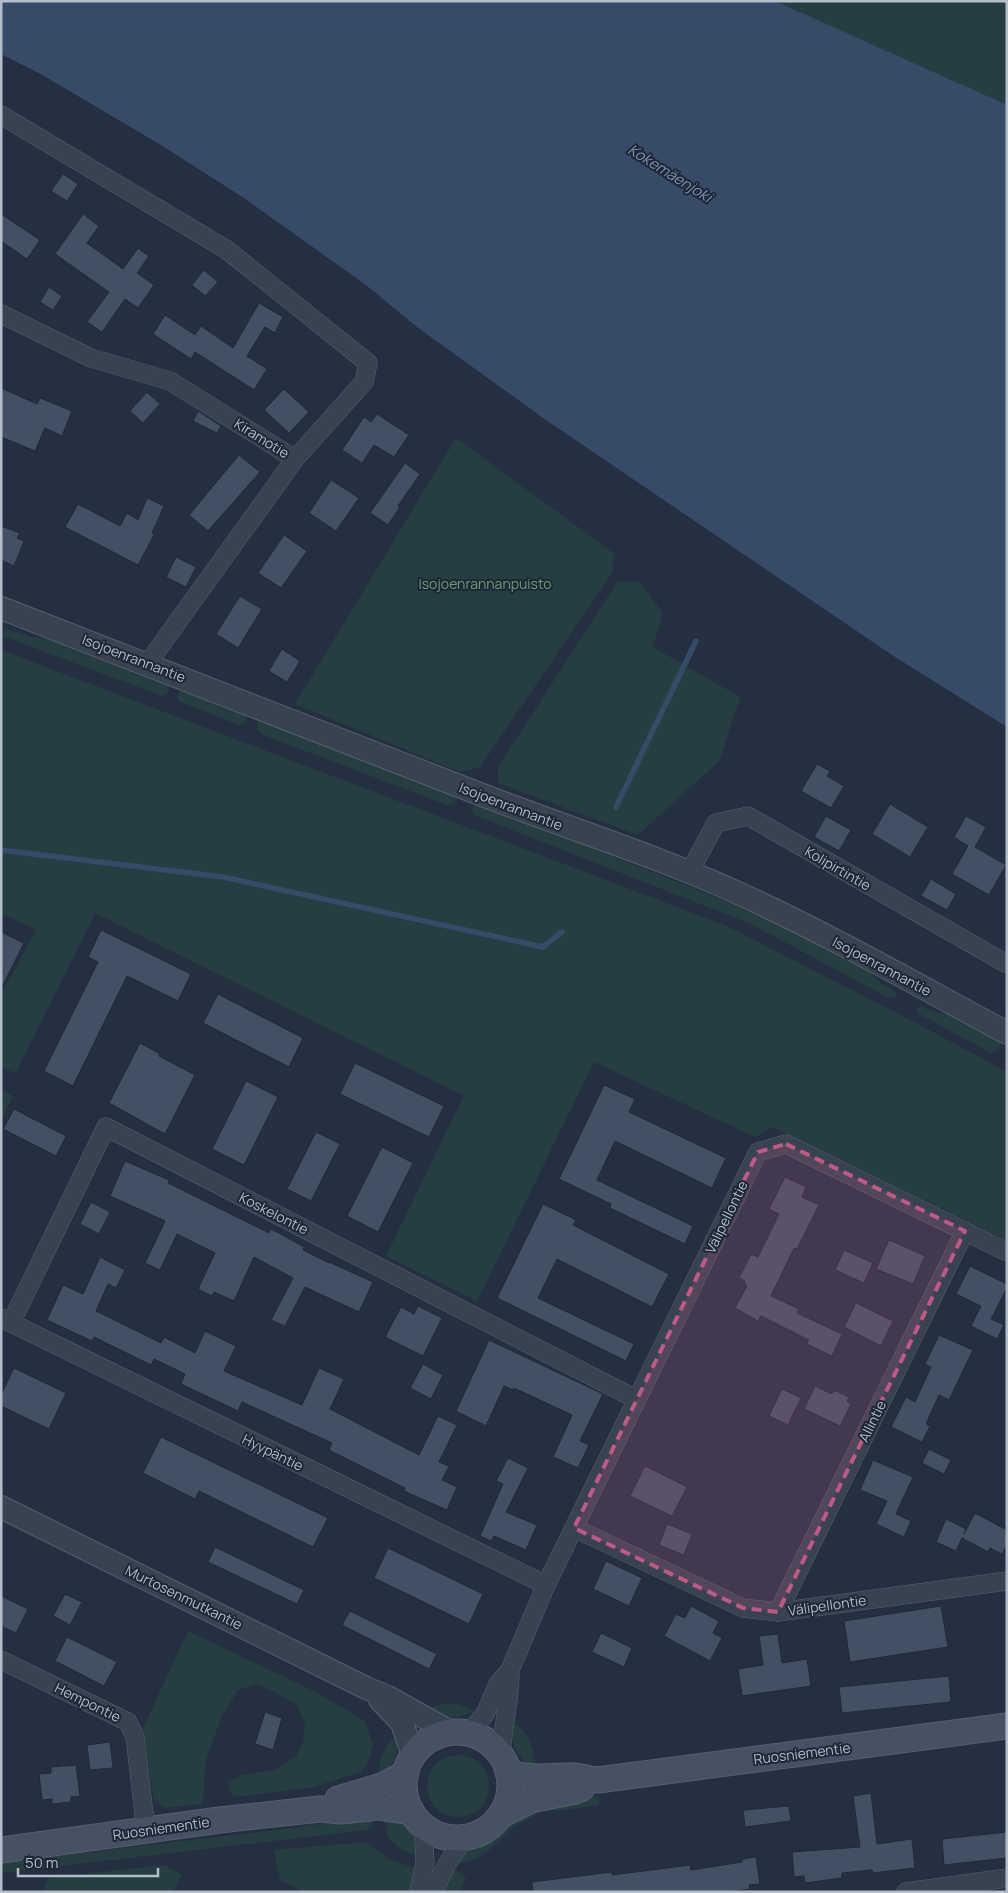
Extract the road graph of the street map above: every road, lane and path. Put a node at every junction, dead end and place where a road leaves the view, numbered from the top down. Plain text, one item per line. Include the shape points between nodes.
1 (1, 115) edge
2 (1, 314) edge
3 (295, 459) junction
4 (1, 608) edge
5 (148, 663) junction
6 (688, 873) junction
7 (1007, 964) edge
8 (1007, 1033) edge
9 (966, 1231) junction
10 (1007, 1252) edge
11 (6, 1320) edge
12 (636, 1398) junction
13 (1, 1507) edge
14 (574, 1528) junction
15 (1007, 1581) edge
16 (546, 1585) junction
17 (778, 1612) junction
18 (1, 1660) edge
19 (510, 1670) junction
20 (366, 1688) junction
21 (1007, 1726) edge
22 (460, 1733) junction
23 (410, 1764) junction
24 (505, 1764) junction
25 (598, 1780) junction
26 (320, 1809) junction
27 (501, 1815) junction
28 (418, 1819) junction
29 (146, 1831) junction
30 (466, 1837) junction
31 (1, 1850) edge
32 (1007, 1878) edge
33 (419, 1892) edge
34 (434, 1892) edge
35 (906, 1892) edge

1 - 3 street via 227,250 368,363 364,382
2 - 3 street, Kiramotie via 91,358 170,381
3 - 5 street, Kiramotie
4 - 5 street, Isojoenrannantie
5 - 6 street, Isojoenrannantie
6 - 7 street, Kolipirtintie via 716,823 748,816
6 - 8 street, Isojoenrannantie via 747,897 815,931
9 - 10 street, Välipellontie
9 - 12 street, Välipellontie via 786,1144 758,1152
9 - 17 street, Allintie
11 - 12 street, Koskelontie via 106,1127
11 - 16 street, Hyypäntie
12 - 14 street, Välipellontie
13 - 20 street, Murtosenmutkantie
14 - 16 street, Välipellontie
14 - 17 street, Välipellontie via 743,1608
15 - 17 street, Välipellontie
16 - 19 street, Välipellontie
18 - 29 street, Hempontie via 128,1722 135,1737
19 - 22 street, Välipellontie via 498,1684 484,1714
19 - 24 street, Välipellontie via 511,1689 503,1728
20 - 22 street, Murtosenmutkantie
20 - 23 street, Murtosenmutkantie via 402,1723
21 - 25 main road, Ruosniementie
22 - 23 main road via 432,1739
22 - 24 main road via 489,1743
23 - 26 main road, Ruosniementie via 382,1786 337,1800
23 - 28 main road via 406,1799
24 - 25 main road, Ruosniementie via 526,1777 574,1776
24 - 27 main road via 510,1790
25 - 27 main road, Ruosniementie via 574,1791 531,1800
26 - 28 main road, Ruosniementie via 341,1811 378,1807
26 - 29 main road, Ruosniementie
27 - 30 main road via 486,1830
28 - 30 main road via 432,1832 446,1837
28 - 33 street via 425,1862
29 - 31 main road, Ruosniementie
30 - 34 street via 445,1866
32 - 35 street

